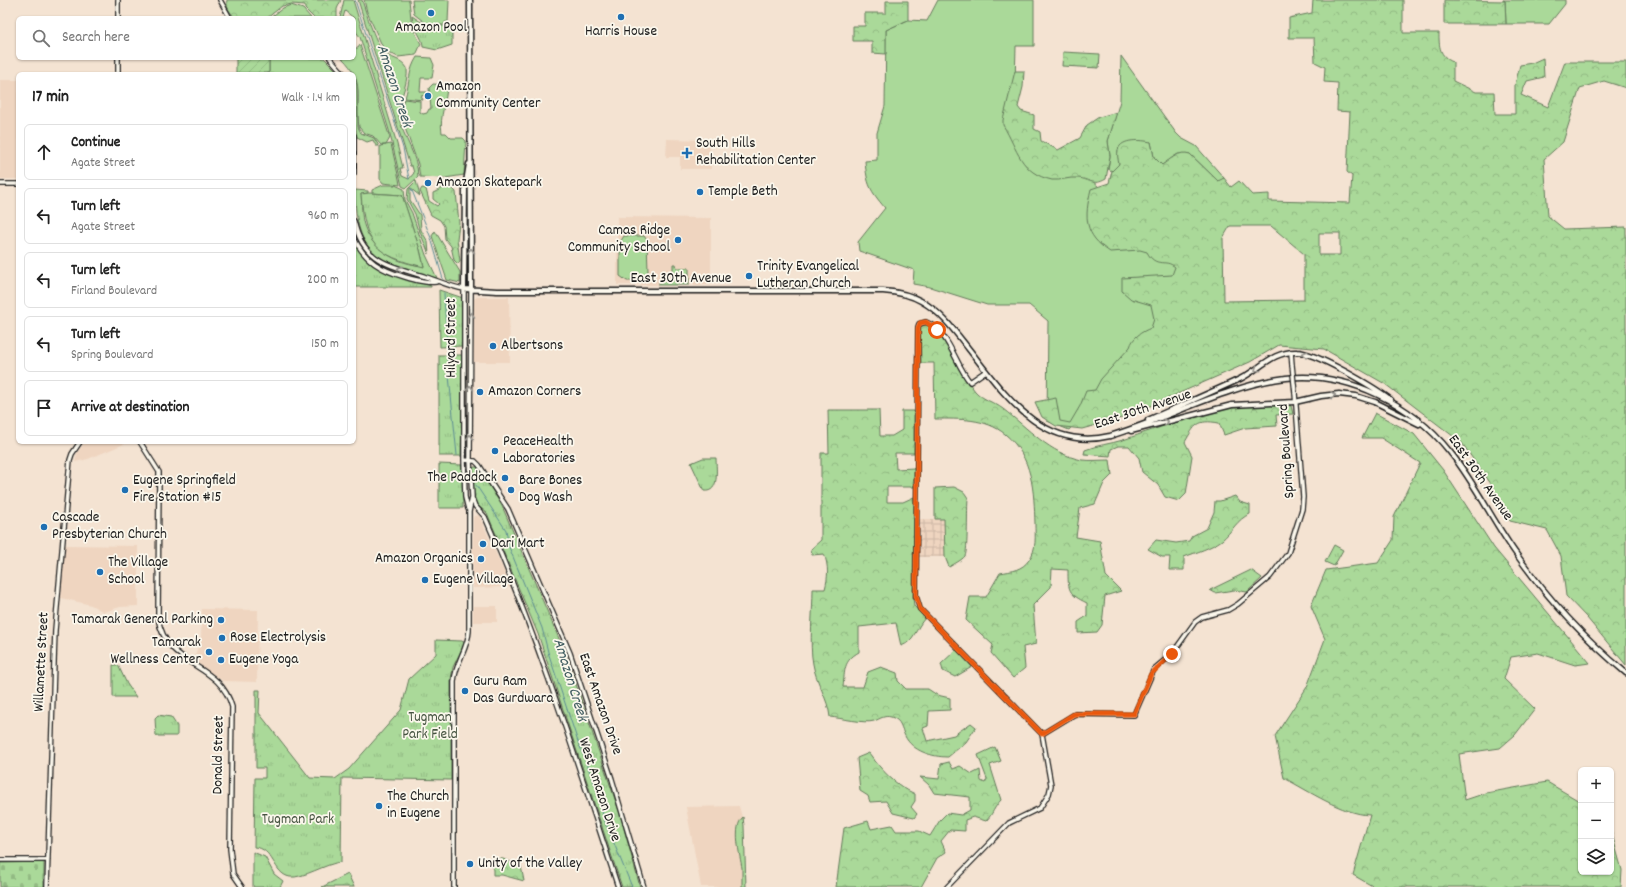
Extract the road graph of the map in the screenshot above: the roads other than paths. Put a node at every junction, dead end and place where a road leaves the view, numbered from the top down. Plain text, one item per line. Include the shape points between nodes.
1 (118, 0) edge
2 (220, 0) edge
3 (470, 0) edge
4 (118, 16) edge
5 (229, 16) edge
6 (118, 60) edge
7 (332, 60) edge
8 (118, 72) edge
9 (342, 72) edge
10 (469, 164) junction
11 (0, 184) edge
12 (16, 184) edge
13 (356, 226) edge
14 (356, 241) edge
15 (437, 282) junction
16 (464, 289) junction
17 (471, 290) junction
18 (1291, 352) junction
19 (986, 370) junction
20 (1295, 402) junction
21 (1400, 407) junction
22 (1428, 428) junction
23 (1126, 430) junction
24 (1115, 434) junction
25 (78, 444) edge
26 (141, 444) edge
27 (464, 460) junction
28 (470, 460) junction
29 (472, 497) junction
30 (469, 512) junction
31 (482, 513) junction
32 (1626, 673) edge
33 (1042, 734) junction
34 (0, 860) edge
35 (48, 860) junction
36 (47, 887) edge
37 (242, 887) edge
38 (454, 887) edge
39 (618, 887) edge
40 (644, 887) edge
41 (947, 887) edge

1 - 4 street
2 - 5 street
3 - 10 main road, Hilyard Street
6 - 8 street
7 - 9 street
10 - 16 main road, Hilyard Street via 465,188
17 -> 10 main road, Hilyard Street
11 - 12 street
15 -> 13 street via 387,265 374,257 363,243
14 - 15 street via 364,254 380,268 426,283
15 - 16 street
16 - 17 main road, East 30th Avenue
16 - 27 street, Hilyard Street
17 - 19 main road, East 30th Avenue via 894,292 921,300 941,315
28 -> 17 street, Hilyard Street
18 - 20 street, Spring Boulevard, bridge
21 -> 18 main road via 1368,384 1314,356
18 -> 23 main road via 1276,356 1242,378
19 - 24 main road, East 30th Avenue via 1013,402 1045,429 1078,439 1102,438
19 - 33 street via 970,382 949,344 937,330 926,322 919,324 916,596 920,609
20 -> 22 main road via 1331,394 1349,395 1375,402
24 -> 20 main road via 1232,405
20 - 33 street, Spring Boulevard via 1303,504 1288,553 1270,577 1238,604 1195,622 1172,654 1154,669 1136,712 1132,715 1074,714
21 - 22 main road, East 30th Avenue
21 - 23 main road, East 30th Avenue via 1375,394 1335,380 1308,377 1281,379 1242,388
22 - 32 main road, East 30th Avenue via 1459,464 1516,554 1554,603 1596,648
23 - 24 main road, East 30th Avenue
25 - 35 street, Willamette Street via 70,460 57,600 51,706
26 - 37 street, Donald Street via 159,472 158,618 161,632 174,651 216,679 227,694 232,708 230,849 233,874
27 - 28 street
27 - 30 street, Hilyard Street
28 - 29 street, Hilyard Street
28 - 40 street, East Amazon Drive via 479,465 508,509 562,632 612,779
29 - 30 street, Hilyard Street
29 - 31 street, West Amazon Drive via 475,506
30 - 31 street
30 - 38 street, Hilyard Street via 469,639 457,664 454,682
31 - 39 street, West Amazon Drive via 508,569 540,653
33 - 41 street via 1051,785 1050,794 1033,812 1009,823
34 - 35 street
35 - 36 street, Willamette Street

